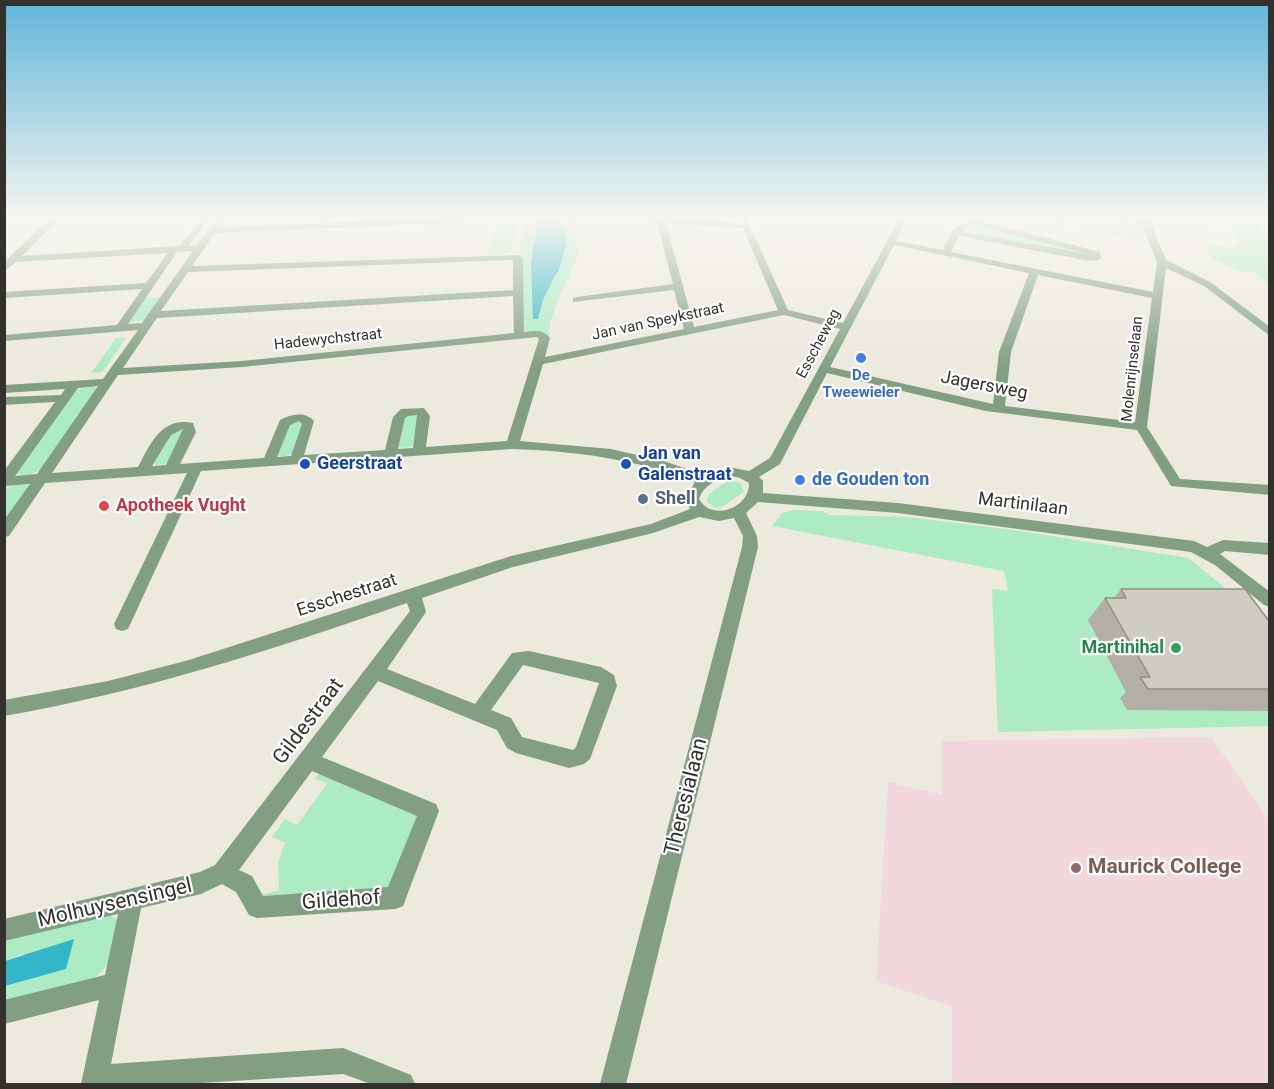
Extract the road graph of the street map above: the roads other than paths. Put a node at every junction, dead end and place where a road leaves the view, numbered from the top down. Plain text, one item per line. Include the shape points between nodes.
1 (163, 268) edge
2 (218, 268) edge
3 (518, 268) edge
4 (673, 268) edge
5 (765, 268) edge
6 (877, 268) edge
7 (1024, 268) edge
8 (1161, 268) edge
9 (1174, 268) edge
10 (185, 269) joint
11 (1035, 270) junction
12 (148, 286) junction
13 (678, 286) junction
14 (518, 293) junction
15 (4, 295) edge
16 (1158, 296) junction
17 (577, 300) dead end
18 (784, 312) junction
19 (154, 315) junction
20 (146, 326) junction
21 (846, 327) junction
22 (120, 328) junction
23 (690, 331) junction
24 (1269, 333) edge
25 (519, 335) junction
26 (4, 338) edge
27 (537, 362) junction
28 (823, 369) junction
29 (111, 377) junction
30 (74, 385) junction
31 (4, 389) edge
32 (64, 398) junction
33 (4, 401) edge
34 (999, 409) junction
35 (1141, 427) junction
36 (512, 445) junction
37 (419, 451) junction
38 (392, 453) junction
39 (296, 460) junction
40 (269, 462) junction
41 (196, 467) junction
42 (171, 469) junction
43 (143, 471) junction
44 (751, 477) junction
45 (42, 478) junction
46 (4, 481) edge
47 (706, 481) junction
48 (1269, 490) edge
49 (754, 497) junction
50 (699, 511) junction
51 (738, 511) junction
52 (4, 532) edge
53 (1269, 549) edge
54 (1209, 553) junction
55 (413, 596) junction
56 (1269, 601) edge
57 (122, 624) dead end
58 (376, 672) junction
59 (4, 708) edge
60 (479, 713) junction
61 (308, 760) junction
62 (223, 873) junction
63 (132, 900) junction
64 (4, 930) edge
65 (115, 984) junction
66 (4, 1012) edge
67 (95, 1081) edge
68 (402, 1084) edge
69 (613, 1084) edge

1 - 12 street
2 - 10 street
3 - 14 street
4 - 13 street
5 - 18 street
6 - 21 street, Esscheweg
7 - 11 street
8 - 16 street, Molenrijnselaan
9 - 24 street via 1207,284
10 - 19 street
11 - 16 street
11 - 34 street via 1005,352
12 - 15 street
12 - 22 street
13 - 17 street
13 - 23 street
14 - 19 street
14 - 25 street
16 - 35 street, Molenrijnselaan
18 - 21 street
18 - 23 street, Jan van Speykstraat
19 - 20 street
20 - 22 street
20 - 29 street
21 - 28 street, Esscheweg
22 - 26 street
23 - 27 street, Jan van Speykstraat
25 - 27 street, Hadewychstraat via 544,336
25 - 29 street, Hadewychstraat
27 - 36 street
28 - 34 street, Jagersweg
28 - 44 street, Esscheweg via 775,461
29 - 30 street, Hadewychstraat
29 - 45 street
30 - 31 street, Hadewychstraat
30 - 32 street
32 - 33 street
32 - 46 street
34 - 35 street, Jagersweg
35 - 48 street, Molenrijnselaan via 1176,483
36 - 37 street
36 - 47 street via 609,454
37 - 38 street
37 - 38 street via 424,416 420,411 410,411 399,417
38 - 39 street
39 - 40 street
39 - 40 street via 308,424 302,418 284,423
40 - 41 street
41 - 42 street
41 - 57 street
42 - 43 street
42 - 43 street via 190,432 189,426 168,429
43 - 45 street
44 - 47 street via 728,471
44 - 49 street via 758,486
45 - 46 street
45 - 52 street
47 - 50 street via 693,494
49 - 51 street
49 - 54 street, Martinilaan via 898,508 1171,543
50 - 51 street via 717,517
50 - 55 street, Esschestraat via 654,528 547,551
51 - 69 street, Theresialaan via 750,536 750,547
53 - 54 street via 1223,545
54 - 56 street, Martinilaan
55 - 58 street, Gildestraat via 418,612
55 - 59 street, Esschestraat via 146,679
58 - 60 street
58 - 61 street, Gildestraat
60 - 60 street via 504,724 516,744 578,758 608,680 602,675 518,658
61 - 62 street, Gildestraat
61 - 62 street, Gildehof via 429,811 395,898 257,907 244,884
62 - 63 street, Molhuysensingel via 201,883
63 - 64 street, Molhuysensingel
63 - 65 street
65 - 66 street
65 - 67 street
67 - 68 street via 343,1061

